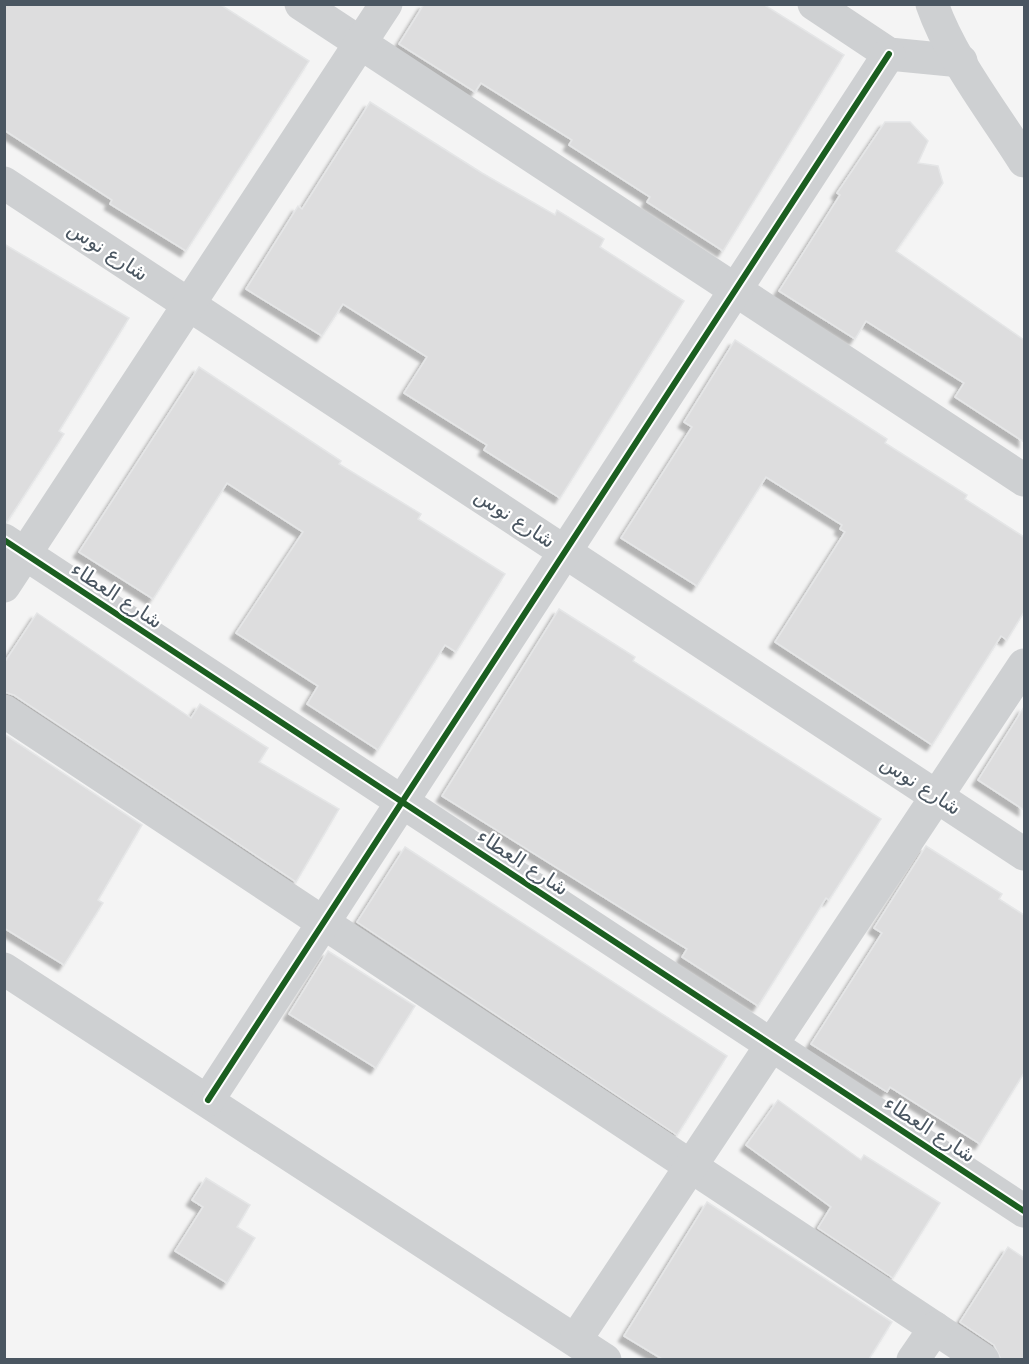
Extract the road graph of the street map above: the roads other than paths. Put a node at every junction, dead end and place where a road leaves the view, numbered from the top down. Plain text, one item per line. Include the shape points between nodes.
1 (301, 4) edge
2 (386, 4) edge
3 (814, 4) edge
4 (932, 4) edge
5 (361, 43) junction
6 (889, 54) junction
7 (961, 62) junction
8 (1024, 161) edge
9 (4, 183) edge
10 (735, 290) junction
11 (189, 304) junction
12 (1024, 480) edge
13 (15, 547) edge
14 (565, 551) junction
15 (4, 586) edge
16 (1024, 665) edge
17 (4, 711) edge
18 (937, 796) junction
19 (402, 802) junction
20 (1024, 854) edge
21 (323, 922) junction
22 (4, 969) edge
23 (772, 1045) junction
24 (208, 1100) junction
25 (691, 1166) junction
26 (1024, 1211) edge
27 (935, 1328) junction
28 (576, 1339) junction
29 (605, 1359) edge
30 (913, 1359) edge
31 (983, 1359) edge

1 - 5 street
2 - 5 street
3 - 6 street
4 - 7 street
5 - 10 street
5 - 11 street
6 - 7 street
6 - 10 street
7 - 8 street
9 - 11 street, شارع نوس
10 - 12 street
10 - 14 street
11 - 13 street
11 - 14 street, شارع نوس
13 - 15 street
13 - 19 street, شارع العطاء
14 - 18 street, شارع نوس
14 - 19 street
16 - 18 street
17 - 21 street
18 - 20 street, شارع نوس
18 - 23 street
19 - 21 street
19 - 23 street, شارع العطاء
21 - 24 street
21 - 25 street
22 - 24 street
23 - 25 street
23 - 26 street, شارع العطاء
24 - 28 street
25 - 27 street
25 - 28 street
27 - 30 street
27 - 31 street
28 - 29 street

